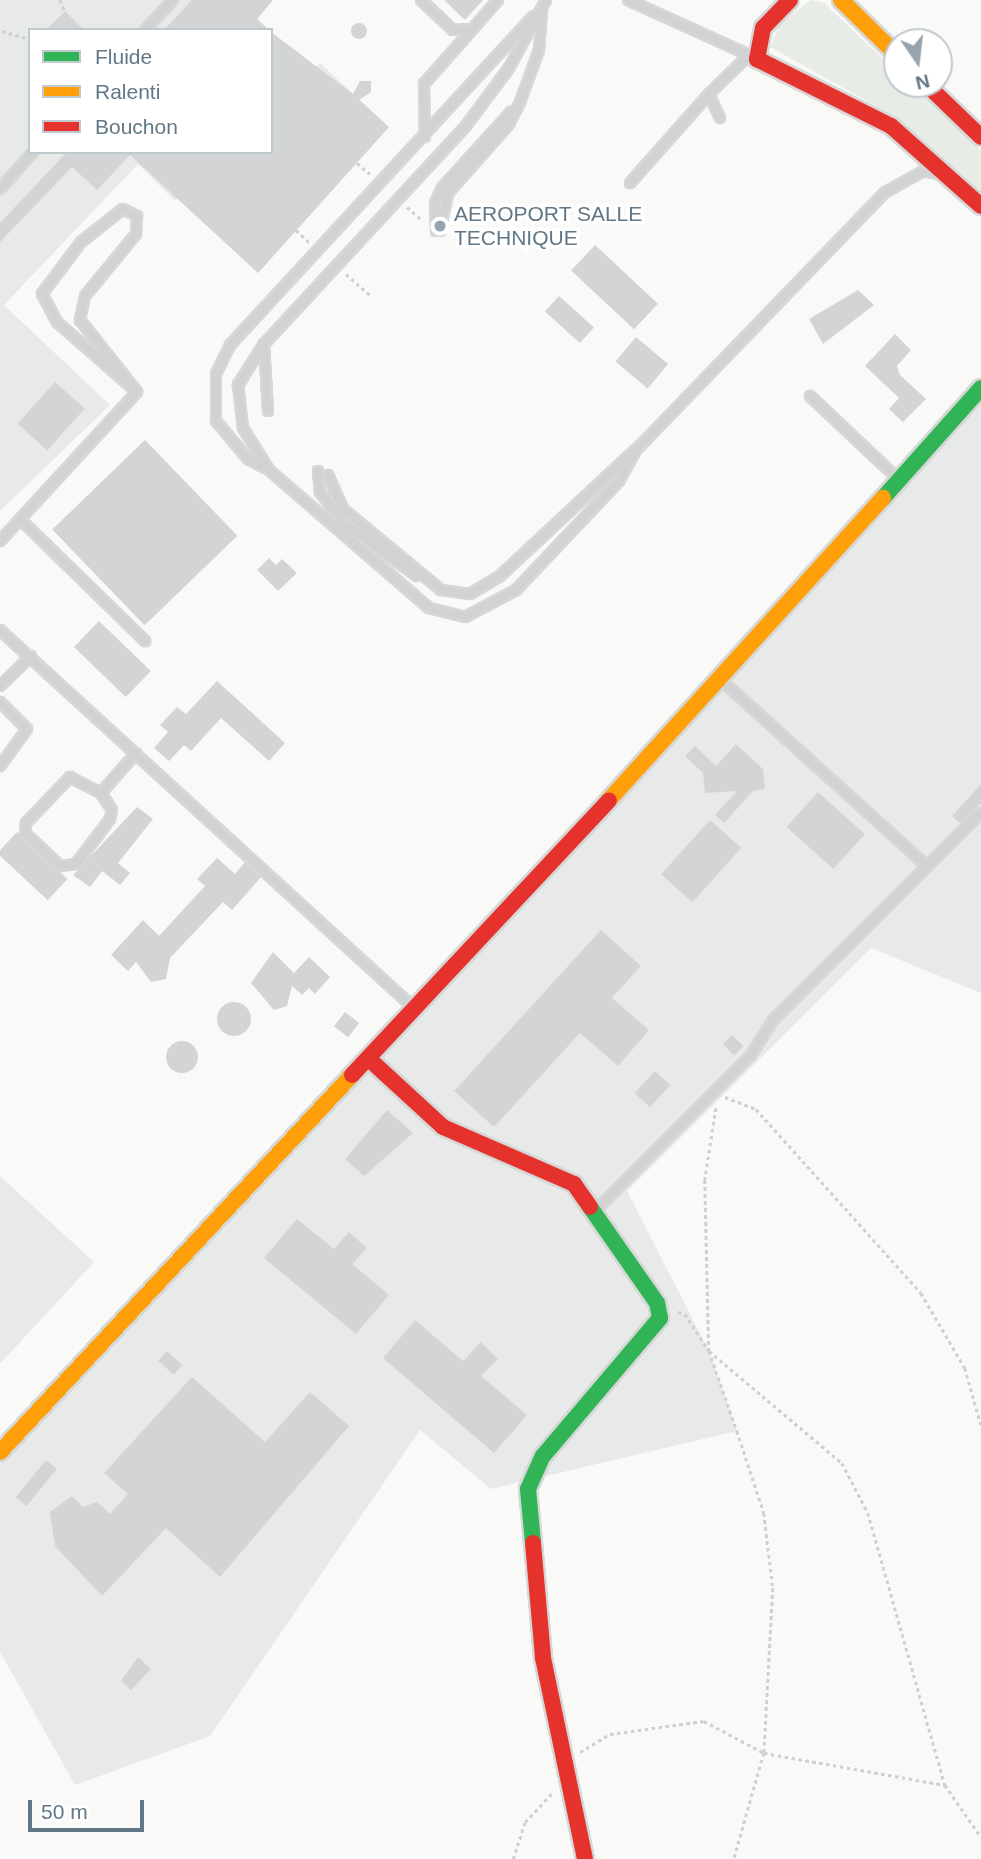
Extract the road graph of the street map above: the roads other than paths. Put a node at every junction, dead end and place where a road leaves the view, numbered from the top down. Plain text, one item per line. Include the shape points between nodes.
1 (173, 0) edge
2 (421, 0) edge
3 (498, 0) edge
4 (628, 0) edge
5 (790, 0) edge
6 (841, 0) edge
7 (544, 3) edge
8 (147, 28) edge
9 (469, 29) junction
10 (883, 41) edge
11 (753, 57) junction
12 (709, 94) junction
13 (941, 98) edge
14 (720, 118) dead end
15 (425, 137) junction
16 (981, 137) edge
17 (31, 154) edge
18 (949, 178) junction
19 (630, 183) dead end
20 (0, 189) edge
21 (981, 206) edge
22 (438, 232) dead end
23 (264, 344) junction
24 (981, 388) edge
25 (137, 392) junction
26 (810, 396) dead end
27 (268, 411) dead end
28 (637, 449) junction
29 (269, 470) junction
30 (318, 471) dead end
31 (328, 475) dead end
32 (899, 480) junction
33 (20, 519) junction
34 (0, 541) edge
35 (441, 590) junction
36 (0, 630) edge
37 (145, 641) dead end
38 (31, 656) junction
39 (721, 680) junction
40 (0, 686) edge
41 (0, 702) edge
42 (136, 753) junction
43 (0, 766) edge
44 (101, 793) junction
45 (981, 813) edge
46 (927, 866) junction
47 (416, 1009) junction
48 (369, 1059) junction
49 (594, 1213) junction
50 (0, 1452) edge
51 (585, 1859) edge

1 - 8 lane
2 - 9 lane via 453,30
3 - 9 lane
4 - 11 lane
5 - 11 street via 763,28
6 - 10 street
7 - 15 lane
7 - 22 lane via 540,50 520,102 442,188 435,203
7 - 23 lane via 509,68 465,127
9 - 15 lane via 424,84
11 - 12 lane
11 - 18 street via 891,126
12 - 14 lane
12 - 19 lane
13 - 16 street
15 - 29 lane via 230,345 216,374 216,421 248,459
17 - 20 lane
18 - 21 street
18 - 28 lane via 923,172 884,193
23 - 27 lane
23 - 29 lane via 238,385 237,405
24 - 32 street
25 - 25 lane via 57,322 42,295 81,242 123,209 138,216 136,234 85,296 80,320
25 - 33 lane
26 - 32 lane
28 - 29 lane via 620,481 516,590 465,617 429,608
28 - 35 lane via 486,587 470,594
30 - 35 lane via 320,492 343,523
31 - 35 lane via 343,509
32 - 39 street
33 - 34 lane
33 - 37 lane
36 - 38 lane
38 - 40 lane
38 - 42 lane
39 - 46 lane
39 - 47 street
41 - 43 lane via 27,729
42 - 44 lane
42 - 47 lane
44 - 44 lane via 112,810 110,819 76,864 60,866 25,833 26,823 70,777
45 - 46 lane
46 - 49 lane
47 - 48 street
48 - 49 street via 443,1127 574,1184
48 - 50 street
49 - 51 street via 659,1309 660,1318 542,1455 528,1489 543,1658

